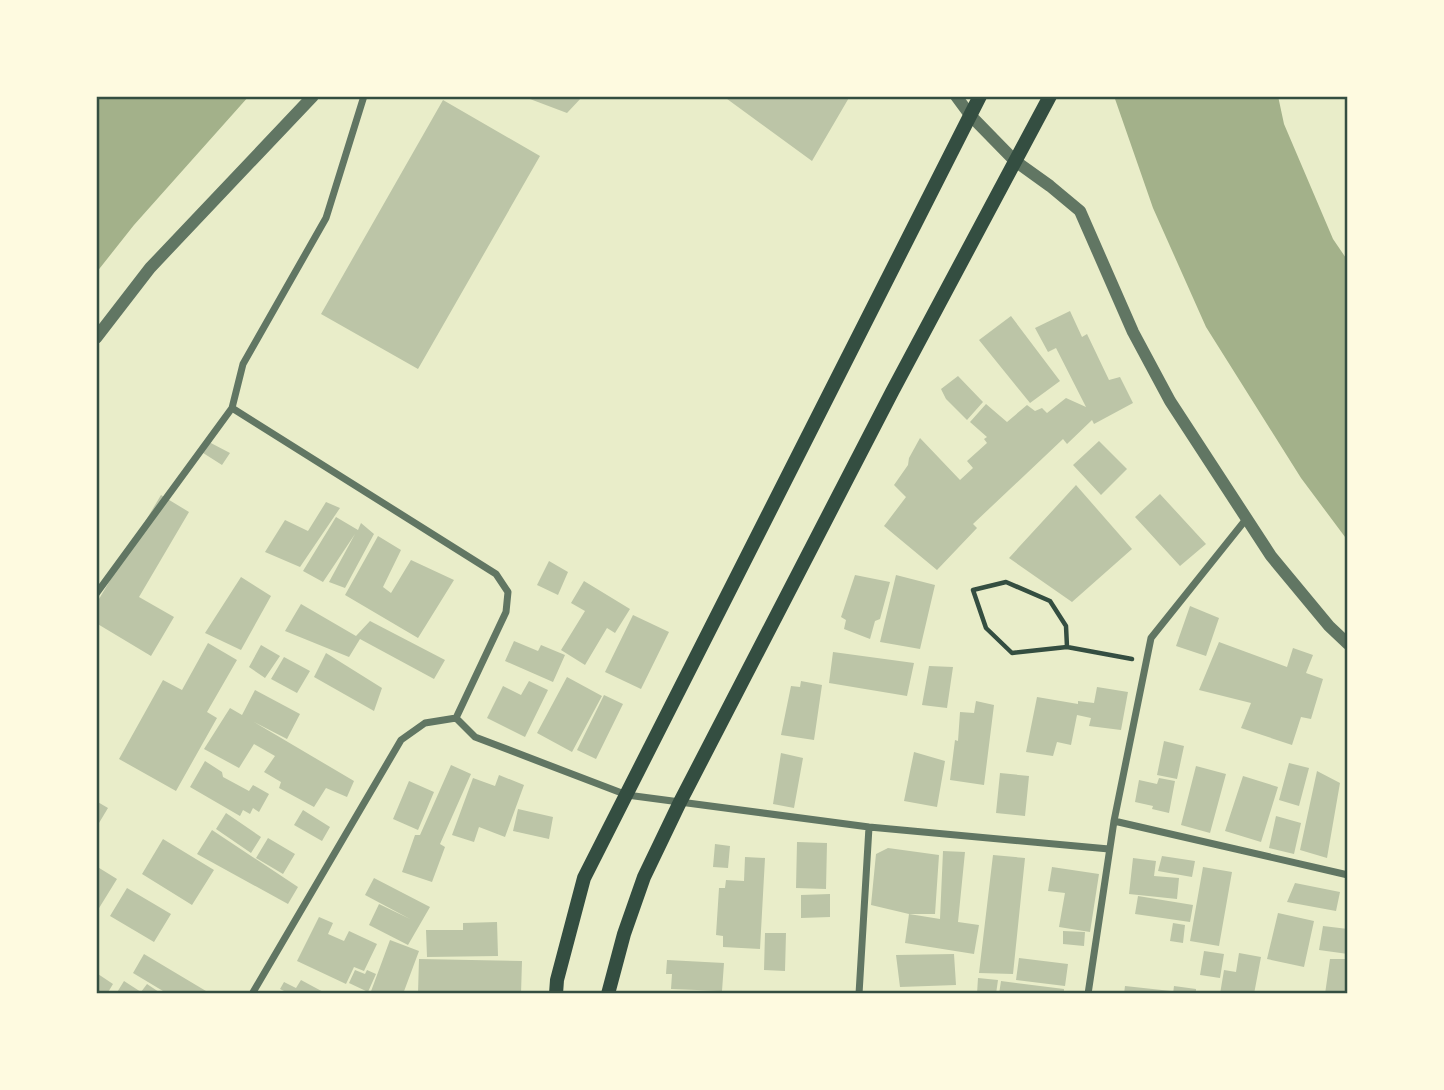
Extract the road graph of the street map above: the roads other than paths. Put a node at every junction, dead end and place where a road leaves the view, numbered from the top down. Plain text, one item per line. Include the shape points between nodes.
1 (313, 96) edge
2 (364, 96) edge
3 (956, 96) edge
4 (980, 96) edge
5 (1050, 96) edge
6 (970, 115) junction
7 (1015, 161) junction
8 (96, 338) edge
9 (232, 408) junction
10 (1247, 518) junction
11 (96, 594) edge
12 (1348, 644) edge
13 (456, 718) junction
14 (627, 795) junction
15 (680, 802) junction
16 (1114, 821) junction
17 (869, 827) junction
18 (1109, 849) junction
19 (1348, 875) edge
20 (251, 994) edge
21 (556, 994) edge
22 (608, 994) edge
23 (859, 994) edge
24 (1088, 994) edge

1 - 8 street via 150,268
2 - 9 street via 326,218 243,364
3 - 6 street
4 - 6 main road
5 - 7 main road
6 - 7 street
6 - 14 main road
7 - 10 street via 1080,211 1133,332 1170,401
7 - 15 main road
9 - 11 street
9 - 13 street via 496,574 508,593 506,612
10 - 12 street via 1271,556
10 - 16 street via 1151,638
13 - 14 street via 475,737
13 - 20 street via 425,723 401,740
14 - 15 street
14 - 21 main road via 584,878
15 - 17 street
15 - 22 main road via 644,877
16 - 18 street
16 - 19 street
17 - 18 street
17 - 23 street
18 - 24 street

